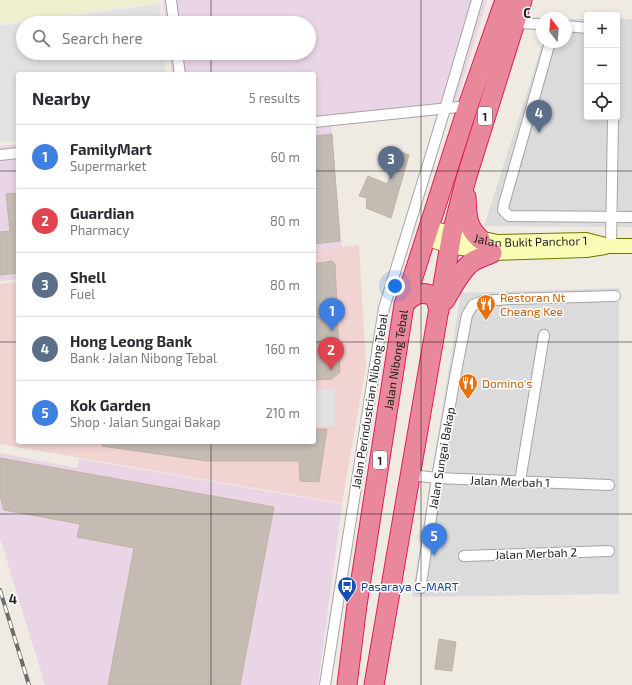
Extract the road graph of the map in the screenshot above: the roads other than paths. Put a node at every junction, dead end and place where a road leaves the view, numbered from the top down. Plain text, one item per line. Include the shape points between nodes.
1 (171, 0) edge
2 (477, 0) edge
3 (504, 0) edge
4 (522, 0) edge
5 (173, 16) edge
6 (515, 23) junction
7 (536, 24) edge
8 (572, 27) edge
9 (584, 28) edge
10 (548, 48) edge
11 (178, 60) edge
12 (180, 72) edge
13 (468, 106) junction
14 (445, 109) junction
15 (613, 120) edge
16 (316, 122) edge
17 (16, 153) edge
18 (0, 155) edge
19 (466, 180) junction
20 (615, 217) junction
21 (632, 217) edge
22 (408, 228) junction
23 (427, 233) junction
24 (480, 239) junction
25 (451, 240) junction
26 (611, 246) junction
27 (632, 246) edge
28 (492, 253) junction
29 (615, 296) dead end
30 (404, 305) junction
31 (439, 310) junction
32 (544, 335) dead end
33 (411, 474) junction
34 (437, 478) junction
35 (520, 481) junction
36 (609, 485) dead end
37 (609, 551) dead end
38 (464, 556) dead end
39 (422, 588) dead end
40 (325, 685) edge
41 (347, 685) edge
42 (374, 685) edge

1 - 5 street
2 - 14 street, Jalan Perindustrian Nibong Tebal
3 - 13 highway, Jalan Nibong Tebal / 1
4 - 6 highway, 1
6 - 7 street
6 - 19 highway, 1
8 - 9 street
10 - 20 street, Jalan Bukit Panchor 1 via 503,210 509,216
11 - 12 street
13 - 14 street
13 - 23 highway, Jalan Nibong Tebal / 1
14 - 16 street
14 - 22 street, Jalan Perindustrian Nibong Tebal
15 - 20 street
17 - 18 street
19 - 24 highway via 468,219 471,231
19 - 25 highway, 1
20 - 21 street, Jalan Bukit Panchor 1
20 - 26 street
22 - 23 street
22 - 40 street, Jalan Perindustrian Nibong Tebal via 384,308
23 - 25 street, Jalan Bukit Panchor 1
23 - 30 highway, Jalan Nibong Tebal / 1
24 - 25 street, Jalan Bukit Panchor 1
24 - 26 street, Jalan Bukit Panchor 1 via 498,242 586,240
25 - 28 street
25 - 31 highway, 1
26 - 27 street, Jalan Bukit Panchor 1
26 - 28 street via 586,250
28 - 31 highway via 473,262 461,273
29 - 34 street, Jalan Sungai Bakap via 510,299 483,301 473,305 467,315
30 - 31 highway via 416,294 423,293 435,297
30 - 41 highway, Jalan Nibong Tebal / 1 via 357,604
31 - 33 highway, 1
32 - 35 street
33 - 34 street, Jalan Merbah 1
33 - 42 highway, 1
34 - 35 street, Jalan Merbah 1
34 - 39 street, Jalan Sungai Bakap
35 - 36 street, Jalan Merbah 1
37 - 38 street, Jalan Merbah 2

